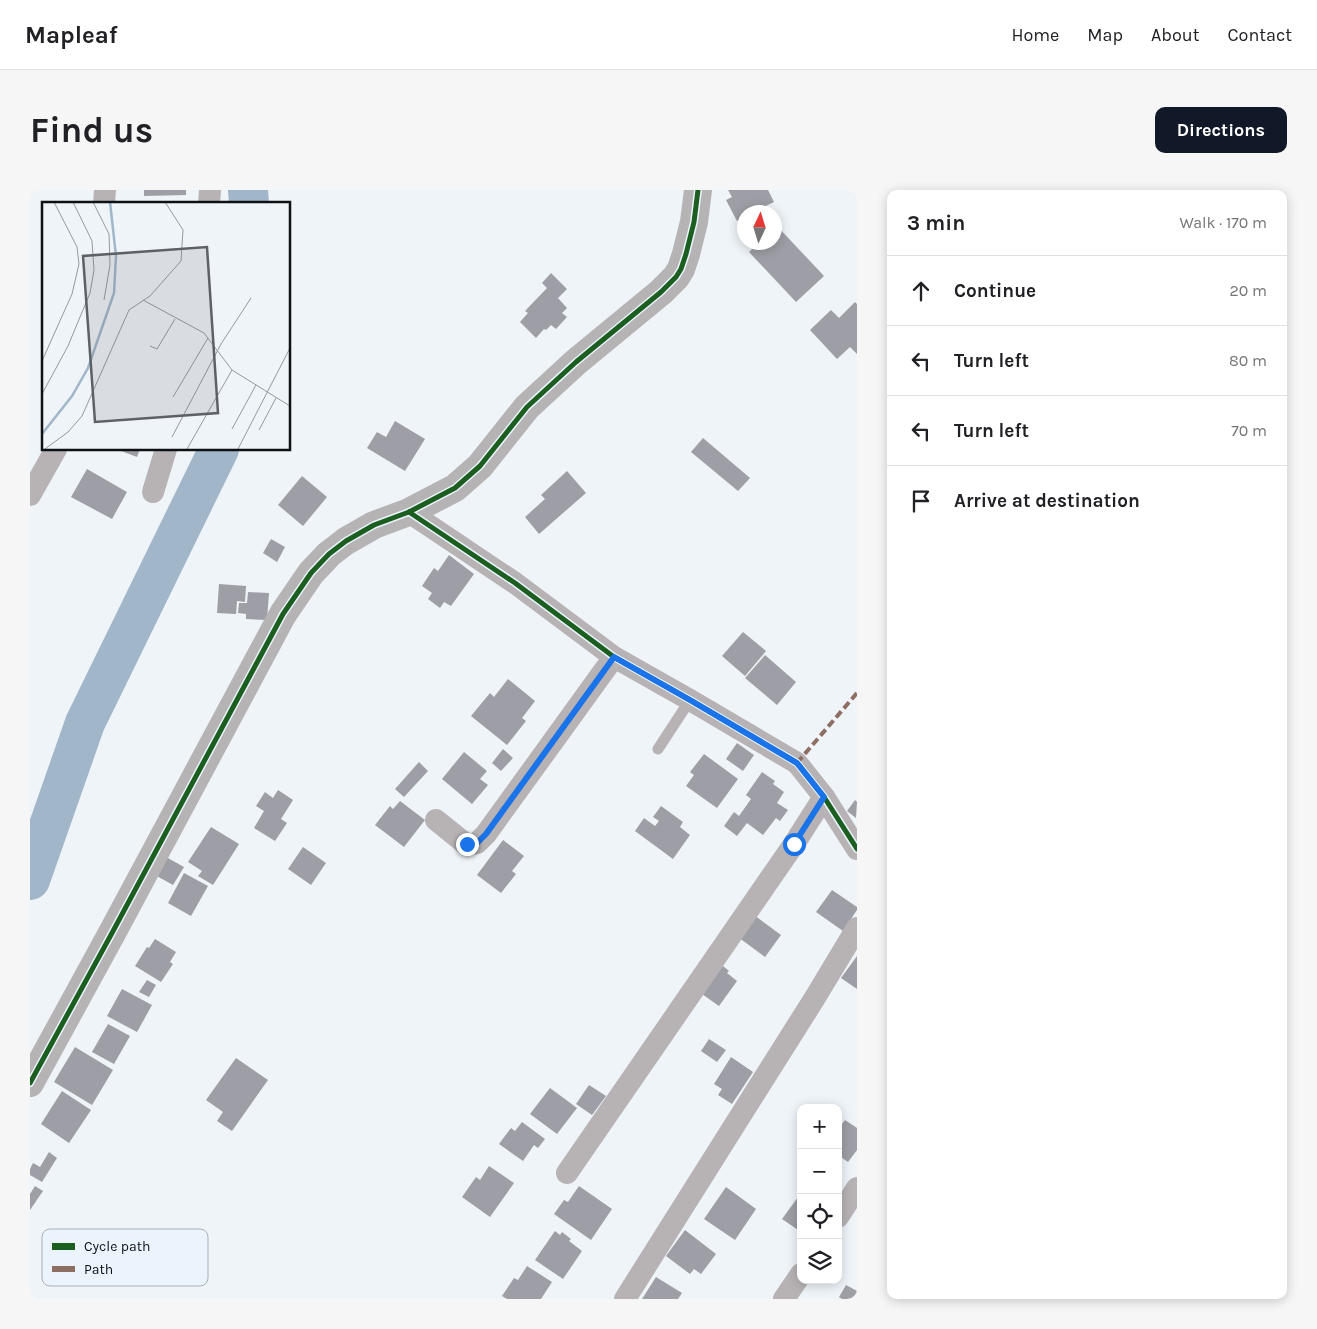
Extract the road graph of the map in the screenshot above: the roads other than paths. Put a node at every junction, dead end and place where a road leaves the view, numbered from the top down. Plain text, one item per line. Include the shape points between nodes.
1 (698, 190) edge
2 (55, 450) edge
3 (166, 450) edge
4 (152, 492) dead end
5 (30, 495) edge
6 (409, 512) junction
7 (614, 657) junction
8 (690, 700) junction
9 (658, 749) dead end
10 (824, 797) junction
11 (436, 820) dead end
12 (857, 849) edge
13 (857, 928) edge
14 (30, 1083) edge
15 (567, 1173) dead end
16 (857, 1188) edge
17 (842, 1211) edge
18 (797, 1280) edge
19 (625, 1299) edge
20 (784, 1299) edge

1 - 6 street via 686,254 676,277 527,407 480,466 455,488
2 - 5 street
3 - 4 street
6 - 7 street via 515,583
6 - 14 street via 374,525 346,541 311,573 284,614
7 - 8 street
7 - 11 street via 477,843 467,844
8 - 9 lane
8 - 10 street via 797,763
10 - 12 street
10 - 15 street
13 - 19 street
16 - 17 street
18 - 20 street

